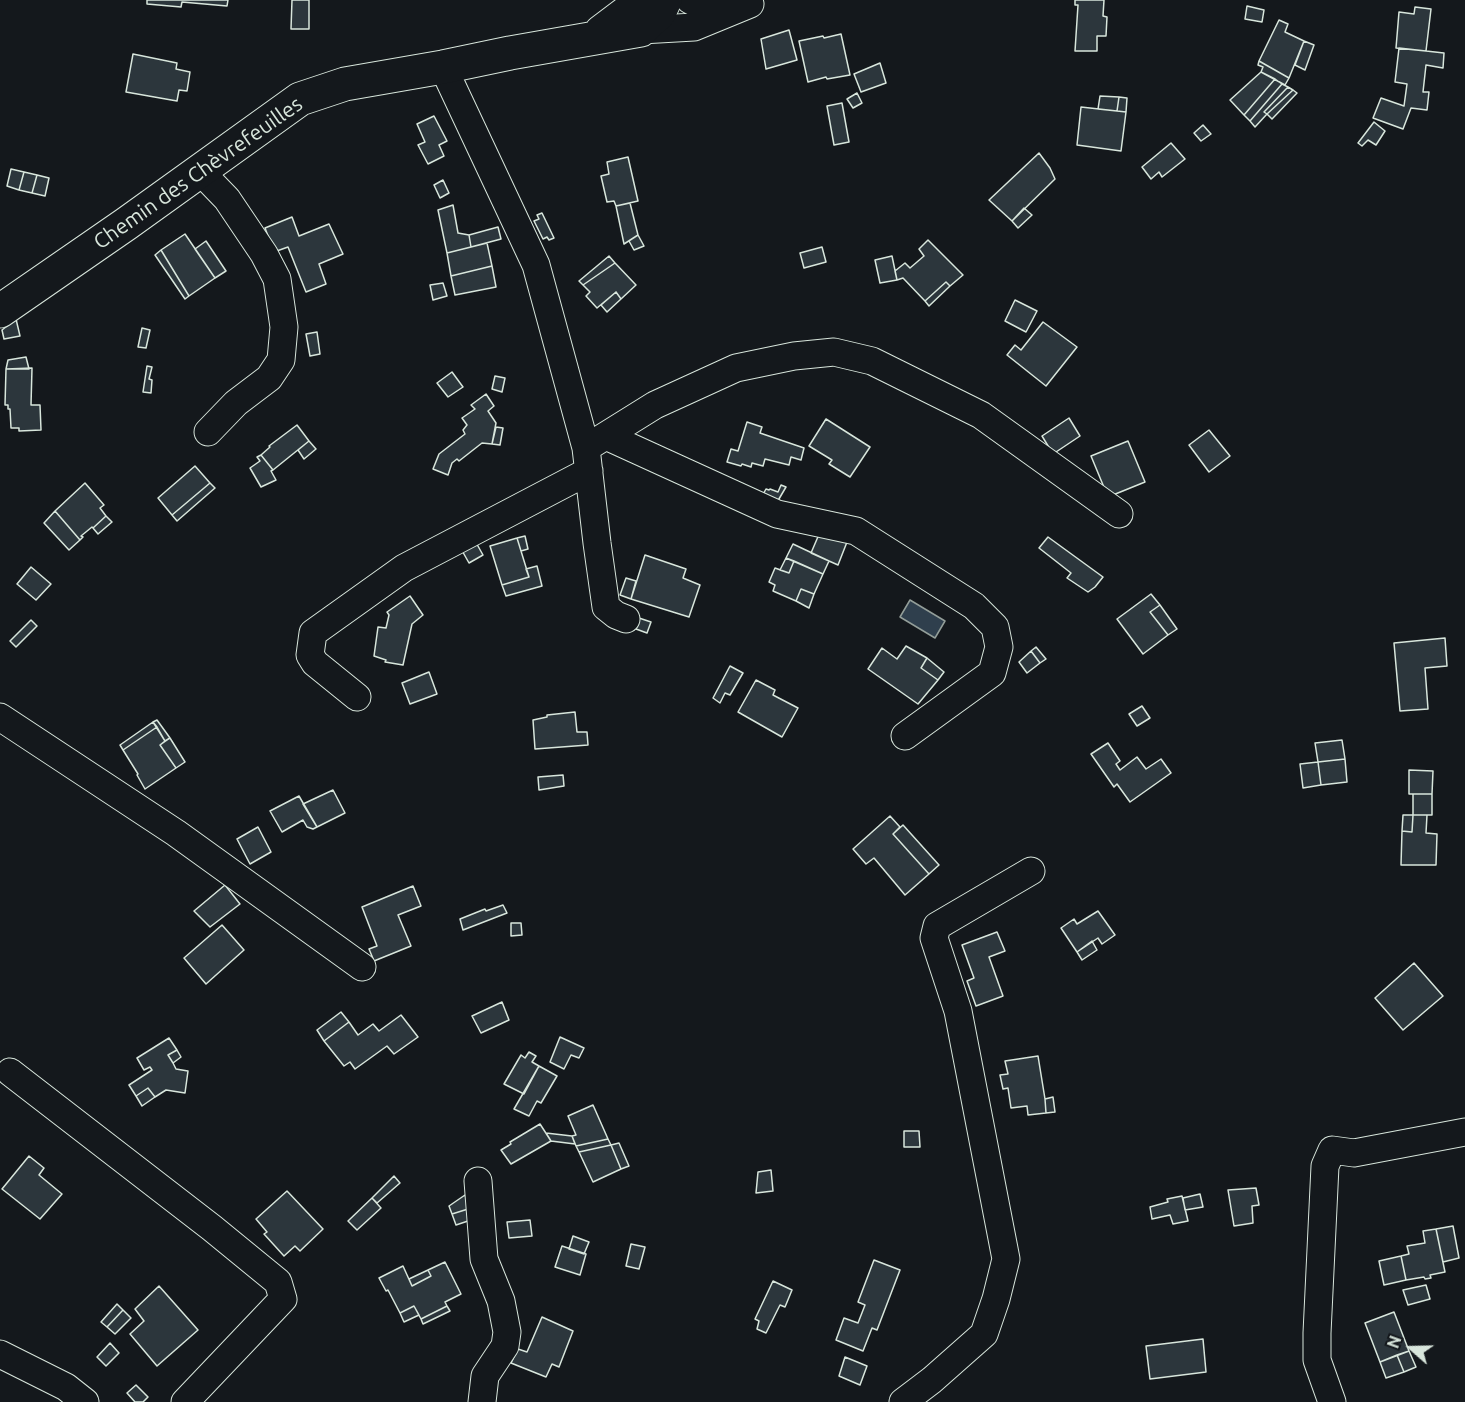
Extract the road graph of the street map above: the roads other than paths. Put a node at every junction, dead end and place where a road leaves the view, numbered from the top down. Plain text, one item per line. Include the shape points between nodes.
1 (759, 2) edge
2 (697, 4) edge
3 (647, 11) edge
4 (442, 67) junction
5 (200, 171) junction
6 (0, 311) edge
7 (208, 432) dead end
8 (593, 452) junction
9 (1119, 514) dead end
10 (626, 619) dead end
11 (357, 697) dead end
12 (0, 717) edge
13 (905, 736) dead end
14 (1031, 871) dead end
15 (362, 967) dead end
16 (10, 1072) dead end
17 (1465, 1132) edge
18 (478, 1181) dead end
19 (0, 1354) edge
20 (85, 1402) edge
21 (185, 1402) edge
22 (482, 1402) edge
23 (903, 1402) edge
24 (1332, 1402) edge

1 - 2 street
1 - 3 street via 694,27
2 - 3 street
3 - 4 main road, Chemin des Chèvrefeuilles via 590,40
4 - 5 main road, Chemin des Chèvrefeuilles via 345,84 300,99
4 - 8 street via 536,265
5 - 6 main road, Chemin des Chèvrefeuilles
5 - 7 street via 227,199 264,254 277,279 284,327 281,360 269,378
8 - 9 street via 655,405 736,368 834,352 872,361 981,416
8 - 10 street via 597,543 606,607
8 - 11 street via 404,568 313,633 310,655 315,663
8 - 13 street via 777,514 856,531 974,606 995,627 999,647 992,673
12 - 15 street via 176,832
14 - 23 street via 937,926 934,938 958,1011 1006,1259 984,1334
16 - 21 street via 278,1282 283,1299
17 - 24 street via 1354,1153 1332,1150 1325,1166 1317,1360
18 - 22 street via 484,1259 501,1301 507,1332 505,1346 485,1376
19 - 20 street via 66,1387

